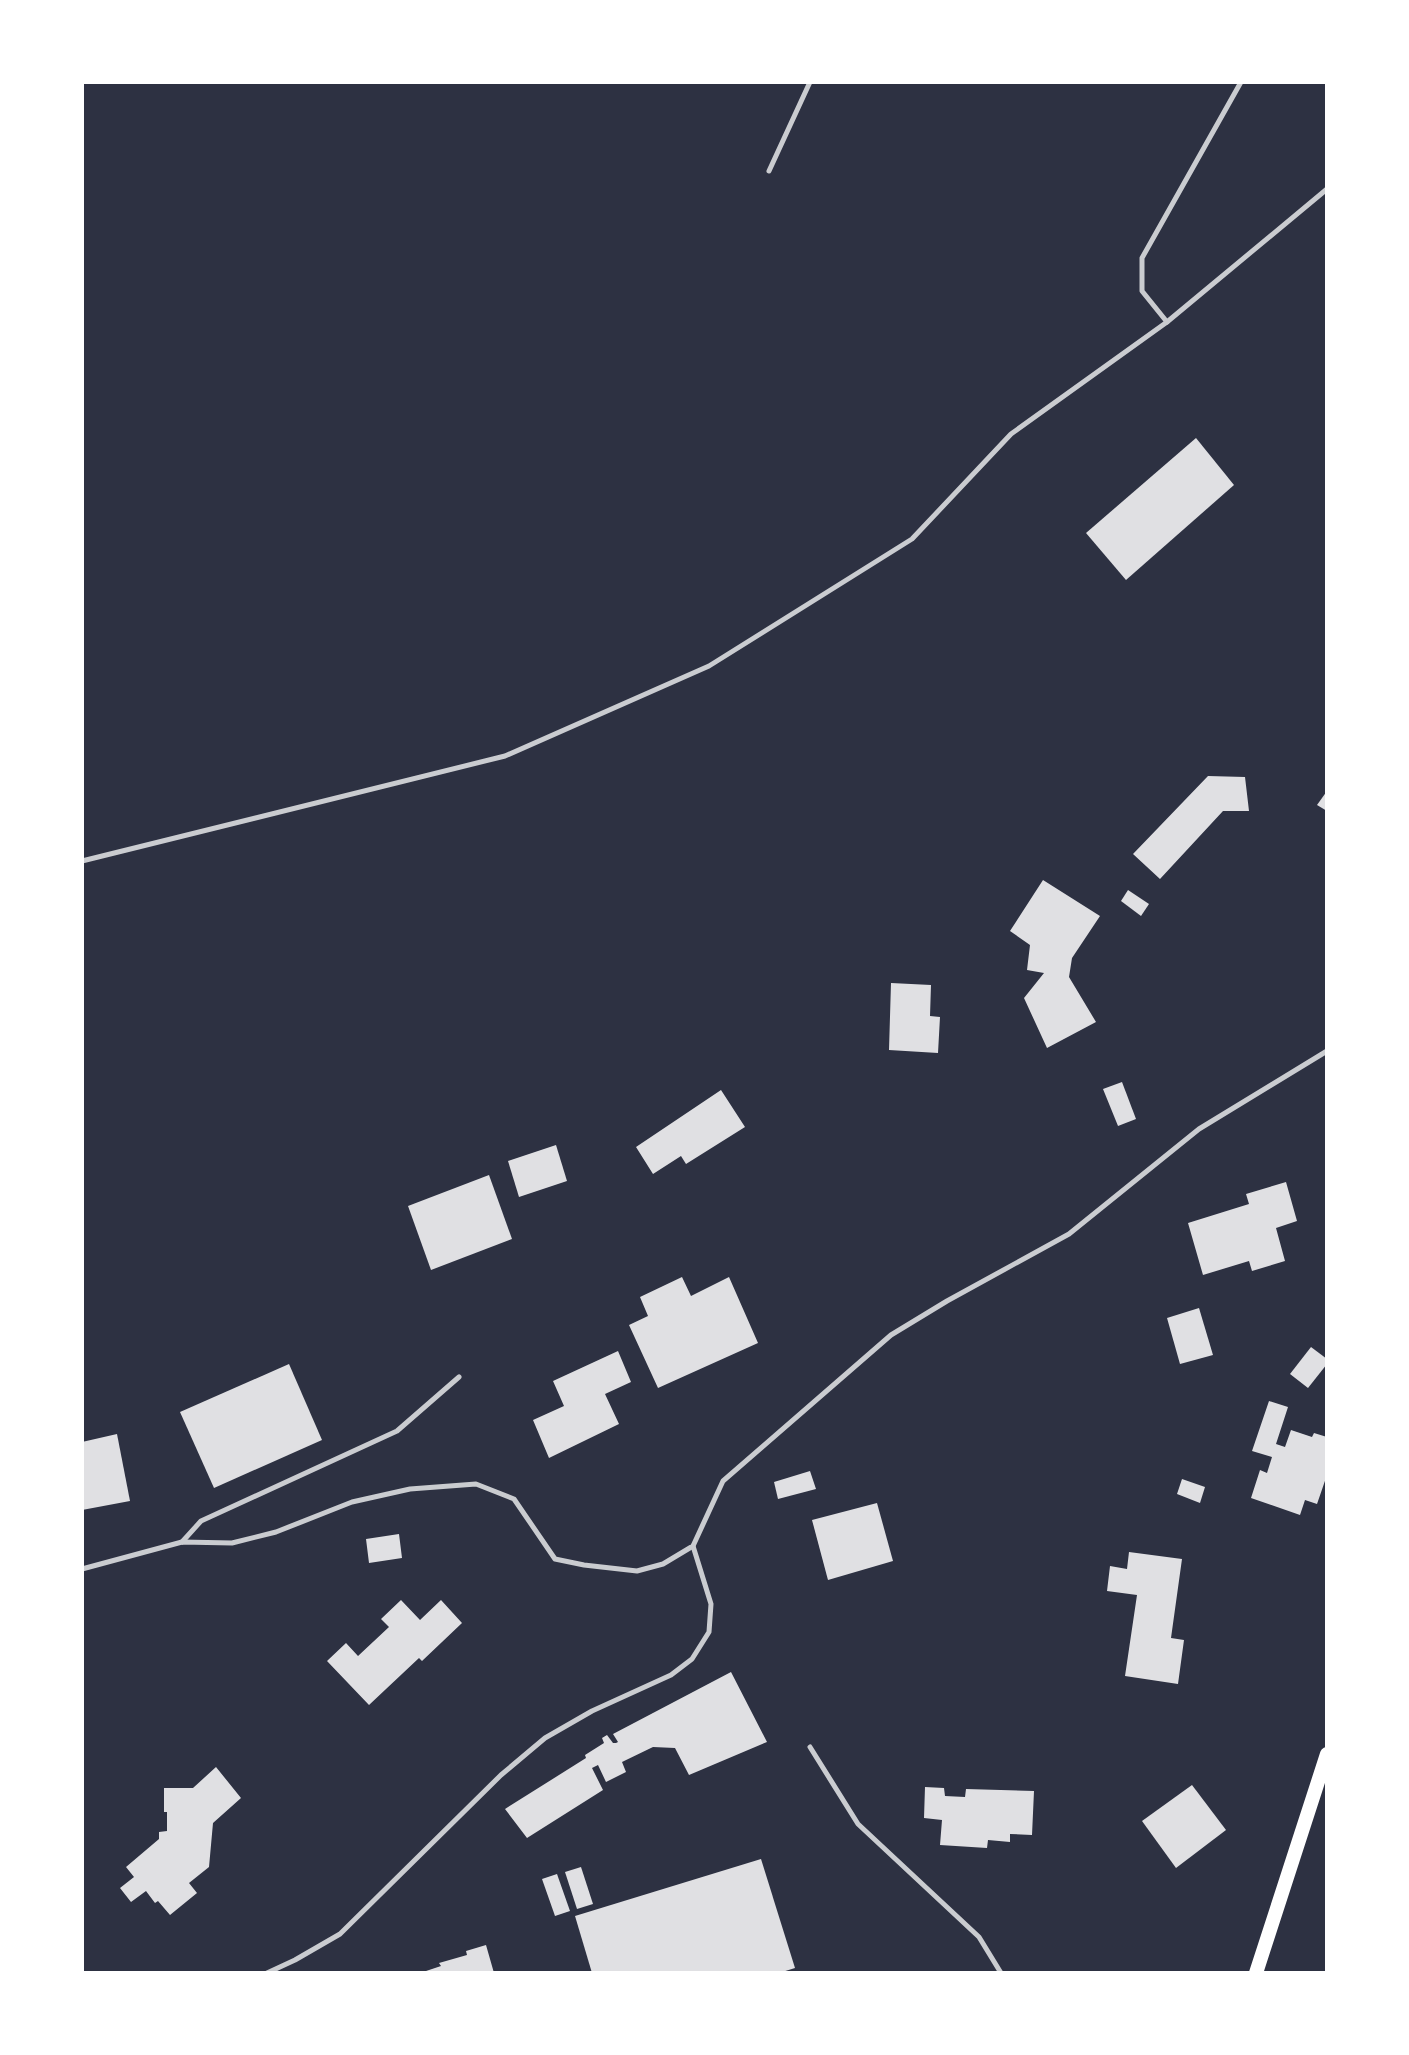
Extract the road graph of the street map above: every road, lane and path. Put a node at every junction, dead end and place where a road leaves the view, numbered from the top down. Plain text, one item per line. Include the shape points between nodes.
1 (810, 82) edge
2 (1241, 82) edge
3 (769, 171) dead end
4 (1327, 188) edge
5 (1167, 322) junction
6 (82, 861) edge
7 (1327, 1051) edge
8 (458, 1377) dead end
9 (182, 1542) junction
10 (693, 1546) junction
11 (82, 1569) edge
12 (810, 1747) dead end
13 (1327, 1755) edge
14 (267, 1973) edge
15 (1001, 1973) edge
16 (1256, 1973) edge

1 - 3 lane
2 - 5 lane via 1142,258 1142,291
4 - 5 lane
5 - 6 lane via 1011,435 912,539 709,666 505,755
7 - 10 lane via 1199,1129 1069,1234 891,1335 723,1481
8 - 9 lane via 397,1431 201,1521
9 - 10 lane via 232,1543 352,1502 410,1489 476,1484 514,1499 555,1559 637,1571 663,1564
9 - 11 lane
10 - 14 lane via 711,1604 709,1632 692,1659 671,1675 545,1738 501,1775 340,1934
12 - 15 lane via 858,1824 979,1937
13 - 16 main road

